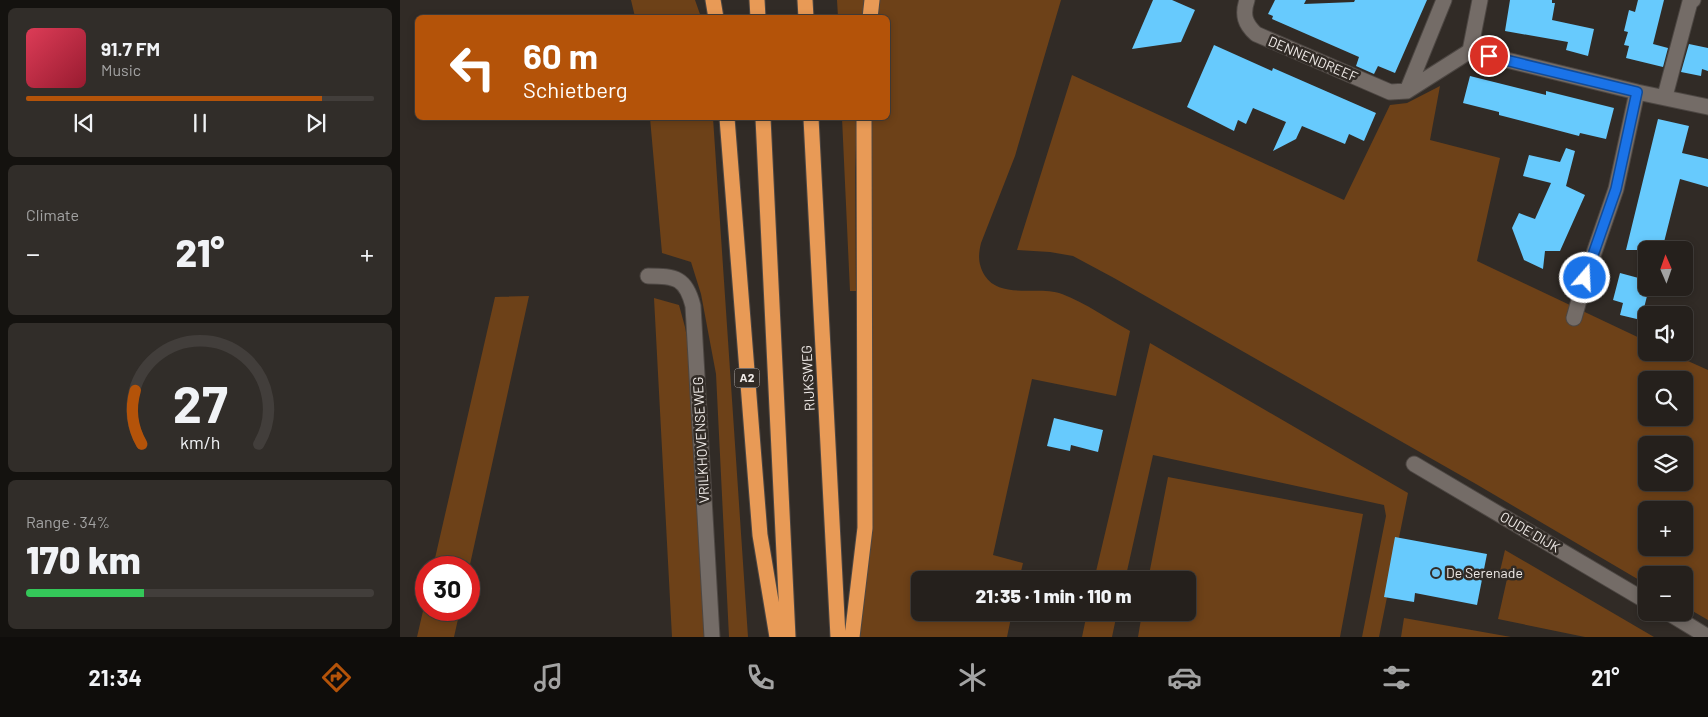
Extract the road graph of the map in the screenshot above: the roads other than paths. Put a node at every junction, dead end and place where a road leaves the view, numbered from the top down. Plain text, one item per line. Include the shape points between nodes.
1 (713, 0) edge
2 (757, 0) edge
3 (805, 0) edge
4 (872, 0) edge
5 (1246, 0) edge
6 (1444, 0) edge
7 (1480, 0) edge
8 (1693, 0) edge
9 (716, 15) edge
10 (758, 15) edge
11 (806, 15) edge
12 (870, 15) edge
13 (1470, 51) junction
14 (1407, 91) junction
15 (1637, 92) junction
16 (1665, 96) junction
17 (1708, 107) edge
18 (726, 120) edge
19 (763, 120) edge
20 (811, 120) edge
21 (864, 120) edge
22 (648, 276) dead end
23 (1574, 318) dead end
24 (1414, 464) dead end
25 (1638, 596) edge
26 (1681, 621) edge
27 (712, 637) edge
28 (777, 637) edge
29 (788, 637) edge
30 (838, 637) edge
31 (852, 637) edge
32 (1708, 637) edge

1 - 9 highway
2 - 10 highway
3 - 11 highway
4 - 12 highway
5 - 14 street, DENNENDREEF via 1244,15 1247,26 1256,34 1390,92
6 - 14 street
7 - 13 street
8 - 16 street
13 - 14 street
13 - 15 street
15 - 16 street
15 - 23 street via 1616,189
16 - 17 street
18 - 28 highway, A2 via 760,535
19 - 29 highway, A2
20 - 30 highway, RIJKSWEG
21 - 31 highway via 865,528
22 - 27 street, VRILKHOVENSEWEG via 678,279 686,285 693,306
24 - 25 street, OUDE DIJK
26 - 32 street

